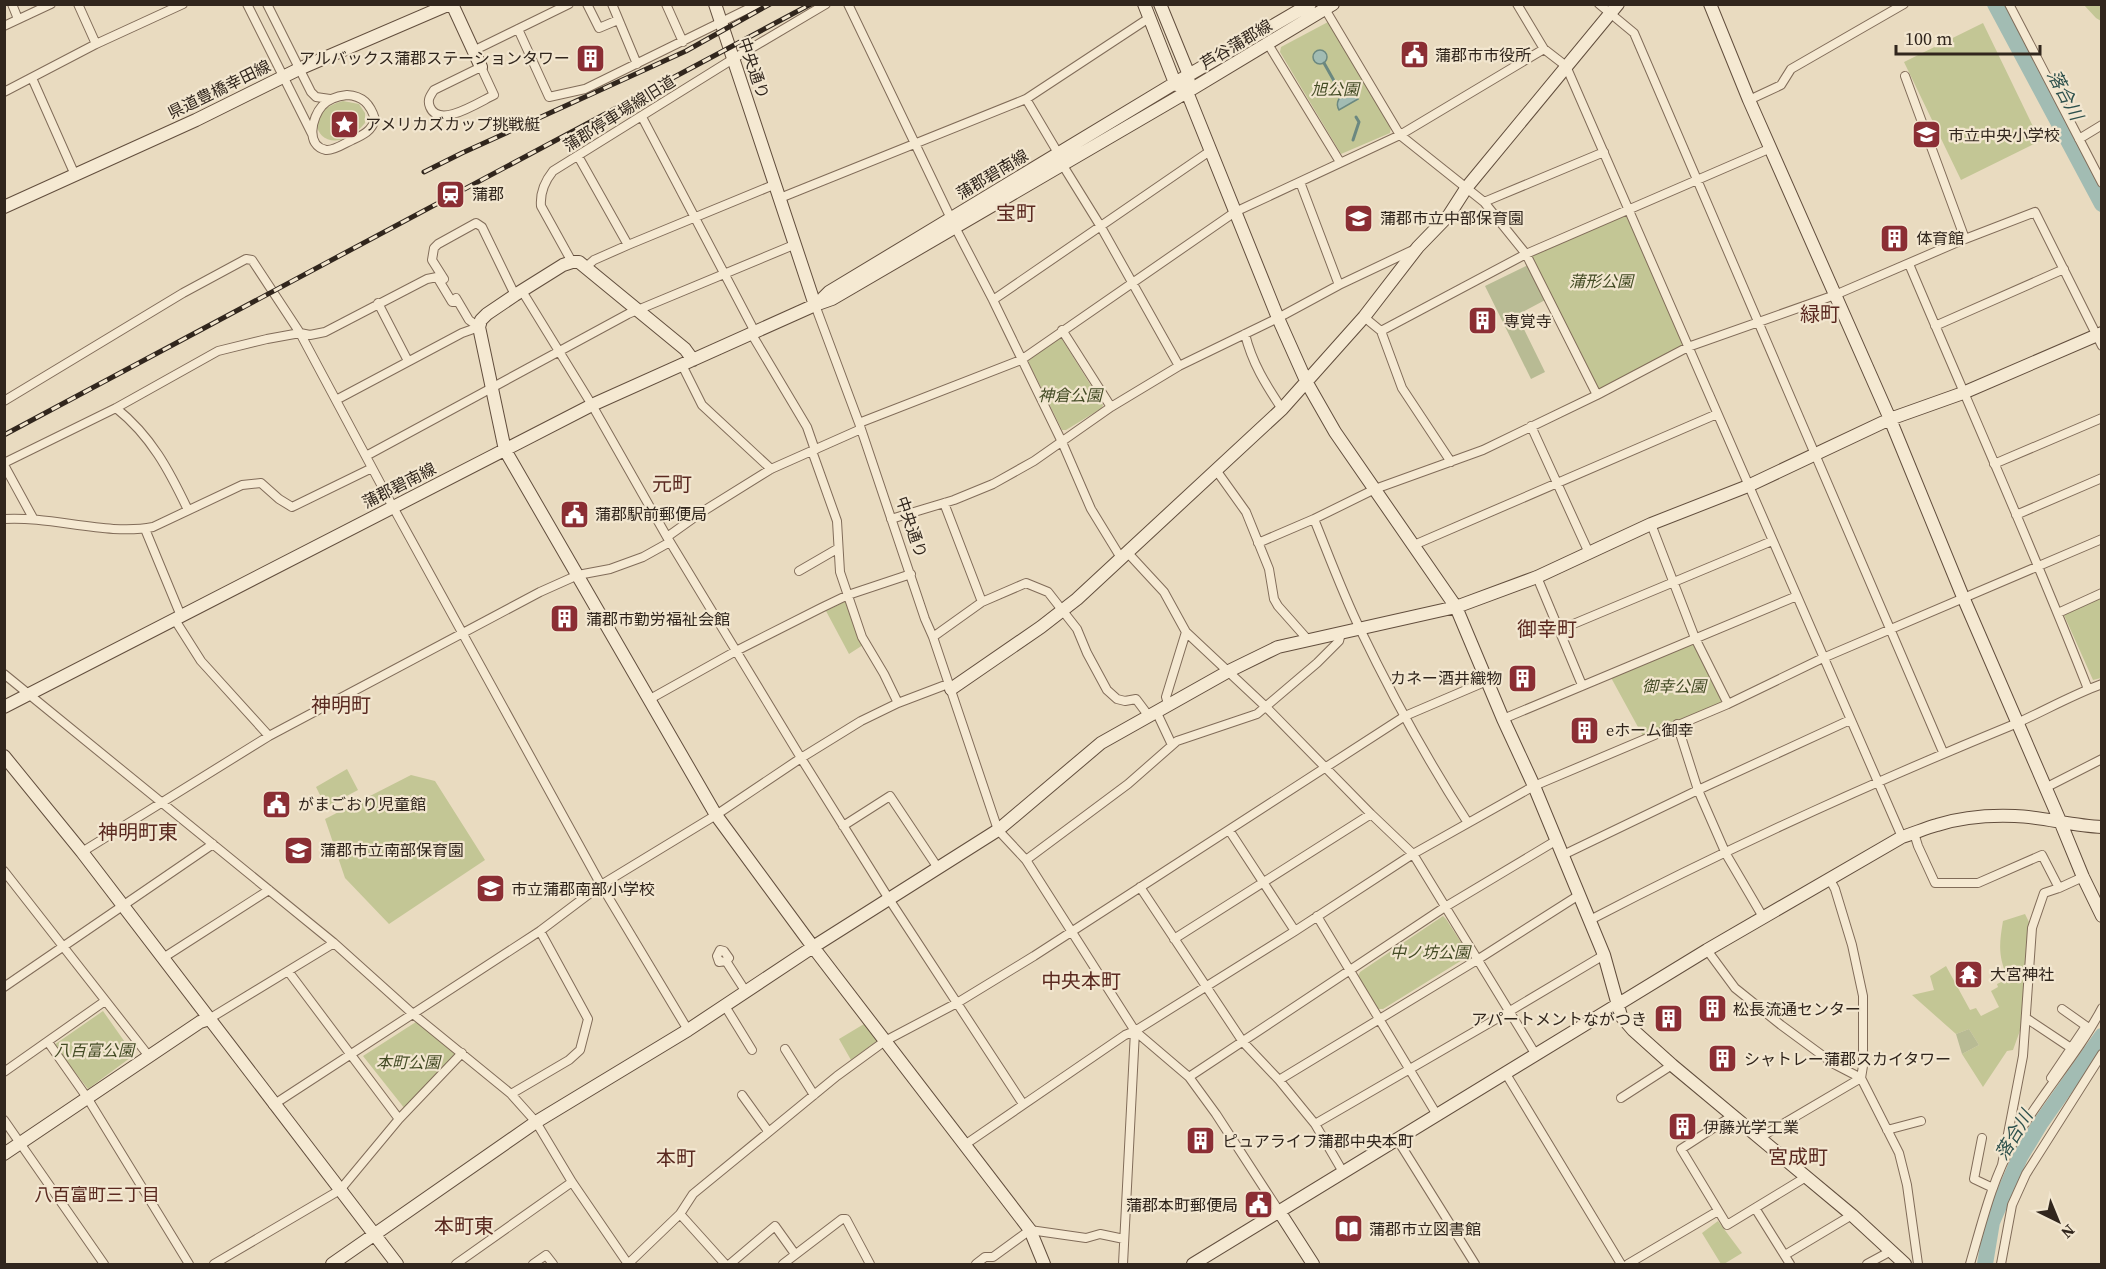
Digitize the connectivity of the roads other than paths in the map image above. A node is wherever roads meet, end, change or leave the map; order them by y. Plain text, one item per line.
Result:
1 (12, 4) edge
2 (51, 4) edge
3 (78, 4) edge
4 (183, 4) edge
5 (247, 4) edge
6 (267, 4) edge
7 (451, 4) edge
8 (569, 4) edge
9 (587, 4) edge
10 (612, 4) edge
11 (666, 4) edge
12 (715, 4) edge
13 (758, 4) edge
14 (826, 4) edge
15 (848, 4) edge
16 (1144, 4) edge
17 (1310, 4) edge
18 (1517, 4) edge
19 (1599, 4) edge
20 (1710, 4) edge
21 (1904, 4) edge
22 (2009, 4) edge
23 (1164, 6) edge
24 (1329, 7) edge
25 (1614, 9) edge
26 (1149, 18) junction
27 (18, 19) junction
28 (618, 20) junction
29 (721, 23) junction
30 (4, 26) edge
31 (518, 29) junction
32 (682, 42) junction
33 (96, 44) junction
34 (1268, 44) junction
35 (1544, 49) junction
36 (473, 51) junction
37 (733, 59) junction
38 (637, 64) junction
39 (1566, 66) junction
40 (481, 67) junction
41 (299, 69) junction
42 (1189, 75) junction
43 (1905, 76) dead end
44 (282, 77) junction
45 (32, 78) junction
46 (1175, 83) junction
47 (4, 92) edge
48 (1187, 92) junction
49 (331, 99) junction
50 (1026, 99) junction
51 (1749, 100) junction
52 (642, 117) junction
53 (2102, 125) edge
54 (312, 135) junction
55 (1400, 135) junction
56 (2079, 139) junction
57 (915, 144) junction
58 (1771, 148) junction
59 (1210, 150) junction
60 (1604, 152) junction
61 (578, 156) junction
62 (1060, 159) junction
63 (1340, 162) junction
64 (75, 175) junction
65 (1696, 179) junction
66 (1300, 182) junction
67 (2102, 183) edge
68 (776, 184) junction
69 (1467, 187) junction
70 (780, 198) junction
71 (1484, 202) junction
72 (4, 207) edge
73 (1629, 209) junction
74 (1236, 212) junction
75 (695, 218) junction
76 (953, 223) junction
77 (1101, 227) junction
78 (1965, 239) junction
79 (796, 244) junction
80 (628, 245) junction
81 (1418, 247) junction
82 (1526, 254) junction
83 (572, 261) junction
84 (1909, 264) junction
85 (586, 267) junction
86 (2064, 269) junction
87 (724, 273) junction
88 (1131, 283) junction
89 (1339, 285) junction
90 (519, 293) junction
91 (1834, 296) junction
92 (993, 300) junction
93 (458, 302) junction
94 (378, 303) junction
95 (815, 305) junction
96 (637, 310) junction
97 (1364, 317) junction
98 (1278, 318) junction
99 (1758, 324) junction
100 (1935, 326) junction
101 (479, 327) junction
102 (1062, 330) junction
103 (1381, 331) junction
104 (300, 333) junction
105 (753, 333) junction
106 (1245, 334) junction
107 (2100, 338) edge
108 (1688, 347) junction
109 (560, 351) junction
110 (1021, 360) junction
111 (408, 361) junction
112 (687, 362) junction
113 (1179, 366) junction
114 (1307, 383) junction
115 (493, 387) junction
116 (1963, 393) junction
117 (1597, 394) junction
118 (336, 400) junction
119 (4, 401) edge
120 (592, 405) junction
121 (116, 408) junction
122 (1111, 408) junction
123 (1282, 409) junction
124 (1718, 414) junction
125 (2102, 418) edge
126 (1890, 419) junction
127 (860, 426) junction
128 (1531, 426) junction
129 (1062, 442) junction
130 (505, 450) junction
131 (814, 450) junction
132 (1815, 455) junction
133 (366, 456) junction
134 (1451, 462) junction
135 (4, 464) edge
136 (1994, 464) junction
137 (372, 468) junction
138 (771, 470) junction
139 (1216, 470) junction
140 (2102, 478) edge
141 (1556, 483) junction
142 (1748, 486) junction
143 (1375, 489) junction
144 (944, 503) junction
145 (393, 507) junction
146 (188, 510) junction
147 (2016, 515) junction
148 (33, 518) junction
149 (4, 519) edge
150 (891, 519) junction
151 (1314, 519) junction
152 (1651, 524) junction
153 (145, 529) junction
154 (2102, 539) edge
155 (668, 540) junction
156 (1772, 541) junction
157 (1258, 543) junction
158 (1414, 545) junction
159 (837, 549) junction
160 (1589, 553) junction
161 (1124, 555) junction
162 (2038, 566) junction
163 (799, 571) dead end
164 (911, 573) junction
165 (578, 575) junction
166 (1537, 577) junction
167 (1673, 583) junction
168 (2102, 593) edge
169 (848, 595) junction
170 (1797, 596) junction
171 (1963, 597) junction
172 (982, 602) junction
173 (1456, 607) junction
174 (1063, 610) junction
175 (2058, 612) junction
176 (178, 618) junction
177 (1890, 628) junction
178 (1360, 629) junction
179 (1559, 630) junction
180 (1186, 632) junction
181 (462, 633) junction
182 (1341, 633) junction
183 (933, 637) junction
184 (1695, 638) junction
185 (1309, 641) junction
186 (736, 651) junction
187 (1823, 658) junction
188 (1229, 671) junction
189 (4, 674) edge
190 (1488, 681) junction
191 (2102, 684) edge
192 (1582, 685) junction
193 (950, 686) junction
194 (2088, 689) junction
195 (30, 694) junction
196 (650, 699) junction
197 (898, 703) junction
198 (1168, 704) junction
199 (1728, 704) junction
200 (1266, 706) junction
201 (4, 708) edge
202 (1152, 713) junction
203 (1405, 716) junction
204 (1503, 719) junction
205 (1850, 720) junction
206 (2017, 723) junction
207 (1677, 724) junction
208 (269, 736) junction
209 (1172, 745) junction
210 (1943, 752) junction
211 (4, 756) edge
212 (801, 758) junction
213 (2102, 759) edge
214 (1326, 768) junction
215 (1877, 782) junction
216 (1534, 786) junction
217 (2045, 788) junction
218 (1698, 790) junction
219 (160, 802) junction
220 (716, 814) junction
221 (1371, 814) junction
222 (2061, 821) junction
223 (1468, 823) junction
224 (843, 826) junction
225 (2102, 827) edge
226 (998, 830) junction
227 (1229, 830) junction
228 (1908, 835) junction
229 (1557, 840) junction
230 (213, 844) junction
231 (82, 852) junction
232 (1413, 854) junction
233 (1726, 854) junction
234 (1563, 855) junction
235 (1026, 860) junction
236 (938, 868) junction
237 (4, 872) edge
238 (1829, 878) junction
239 (2083, 878) junction
240 (1264, 883) junction
241 (601, 885) junction
242 (1140, 887) junction
243 (2059, 888) junction
244 (269, 890) junction
245 (1579, 895) junction
246 (889, 899) junction
247 (123, 907) junction
248 (1445, 907) junction
249 (1317, 916) junction
250 (2102, 916) edge
251 (1763, 917) junction
252 (1590, 920) junction
253 (540, 931) junction
254 (1295, 931) junction
255 (1072, 932) junction
256 (1174, 939) junction
257 (334, 943) junction
258 (64, 946) junction
259 (813, 947) junction
260 (1707, 950) junction
261 (1604, 955) junction
262 (163, 958) junction
263 (1477, 960) junction
264 (726, 961) dead end
265 (288, 971) junction
266 (1349, 971) junction
267 (4, 987) edge
268 (1205, 987) junction
269 (746, 992) junction
270 (105, 1001) junction
271 (957, 1003) junction
272 (1618, 1004) junction
273 (725, 1006) junction
274 (2102, 1008) edge
275 (2062, 1009) dead end
276 (1510, 1011) junction
277 (413, 1014) junction
278 (2026, 1018) junction
279 (209, 1019) junction
280 (1379, 1020) junction
281 (688, 1030) junction
282 (1136, 1031) junction
283 (885, 1041) junction
284 (48, 1042) junction
285 (1243, 1042) junction
286 (2071, 1048) junction
287 (785, 1049) dead end
288 (752, 1050) dead end
289 (462, 1053) junction
290 (2102, 1054) edge
291 (148, 1055) junction
292 (350, 1055) junction
293 (1536, 1055) junction
294 (1672, 1065) junction
295 (2098, 1067) edge
296 (1409, 1068) junction
297 (4, 1072) edge
298 (1506, 1074) junction
299 (1189, 1077) junction
300 (1860, 1078) junction
301 (1279, 1080) junction
302 (512, 1094) junction
303 (742, 1095) dead end
304 (814, 1095) junction
305 (1621, 1098) dead end
306 (88, 1099) junction
307 (1023, 1104) junction
308 (273, 1105) junction
309 (2036, 1108) junction
310 (1437, 1115) junction
311 (1732, 1116) junction
312 (399, 1119) junction
313 (4, 1120) edge
314 (1921, 1121) dead end
315 (536, 1122) junction
316 (1315, 1124) junction
317 (1887, 1130) junction
318 (768, 1131) junction
319 (1759, 1137) junction
320 (1982, 1138) dead end
321 (1397, 1139) junction
322 (21, 1142) junction
323 (966, 1144) junction
324 (4, 1154) edge
325 (2002, 1165) junction
326 (1343, 1172) junction
327 (1806, 1177) junction
328 (572, 1182) junction
329 (1993, 1188) junction
330 (340, 1190) junction
331 (1755, 1208) junction
332 (1279, 1211) junction
333 (1718, 1211) junction
334 (680, 1214) junction
335 (1852, 1215) junction
336 (1030, 1230) junction
337 (375, 1235) junction
338 (1124, 1239) junction
339 (1891, 1251) junction
340 (795, 1254) junction
341 (1785, 1255) junction
342 (104, 1264) edge
343 (189, 1264) edge
344 (214, 1264) edge
345 (332, 1264) edge
346 (397, 1264) edge
347 (456, 1264) edge
348 (533, 1264) edge
349 (553, 1264) edge
350 (628, 1264) edge
351 (725, 1264) edge
352 (730, 1264) edge
353 (783, 1264) edge
354 (870, 1264) edge
355 (976, 1264) edge
356 (1044, 1264) edge
357 (1123, 1264) edge
358 (1193, 1264) edge
359 (1313, 1264) edge
360 (1475, 1264) edge
361 (1621, 1264) edge
362 (1628, 1264) edge
363 (1790, 1264) edge
364 (1867, 1264) edge
365 (1905, 1264) edge
366 (1918, 1264) edge
367 (1970, 1264) edge
368 (2001, 1264) edge

1 - 27 street
2 - 27 street
3 - 33 street
4 - 33 street
5 - 44 street
6 - 41 street
7 - 36 street
7 - 41 street, 県道豊橋幸田線
8 - 31 street
9 - 28 street
10 - 28 street
11 - 32 street
12 - 29 street, 中央通り
13 - 29 street
14 - 37 street, 蒲郡停車場線旧道
15 - 57 street
16 - 26 street
17 - 42 street, 芦谷蒲郡線
18 - 35 street
19 - 25 street
20 - 51 street
21 - 51 street
22 - 56 street
23 - 42 street, 芦谷蒲郡線
24 - 34 street, 芦谷蒲郡線
24 - 55 street
25 - 39 street
25 - 65 street
26 - 46 street
26 - 50 street
27 - 30 street
28 - 38 street
29 - 32 street
29 - 37 street, 中央通り
31 - 36 street
31 - 38 street
32 - 38 street
33 - 45 street
34 - 48 street, 芦谷蒲郡線
34 - 63 street
35 - 39 street
35 - 55 street
36 - 40 street
37 - 52 street, 蒲郡停車場線旧道
37 - 68 street, 中央通り
39 - 60 street
39 - 69 street
40 - 40 street
41 - 44 street, 県道豊橋幸田線
41 - 49 street
42 - 46 street, 蒲郡碧南線
42 - 48 street, 芦谷蒲郡線
43 - 78 street
44 - 54 street
44 - 64 street, 県道豊橋幸田線
45 - 47 street
45 - 64 street
46 - 48 street
46 - 62 street, 蒲郡碧南線
48 - 59 street
48 - 62 street, 蒲郡碧南線
49 - 54 street
49 - 54 street
50 - 57 street
50 - 62 street
51 - 58 street
52 - 61 street, 蒲郡停車場線旧道
52 - 75 street
53 - 56 street
55 - 63 street
55 - 69 street
56 - 67 street
57 - 70 street
57 - 76 street
58 - 65 street
58 - 91 street
59 - 74 street
59 - 77 street
60 - 71 street
60 - 73 street
61 - 80 street
61 - 83 street, 蒲郡停車場線旧道
62 - 76 street, 蒲郡碧南線
62 - 77 street
63 - 66 street
64 - 72 street, 県道豊橋幸田線
65 - 73 street
65 - 99 street
66 - 74 street
66 - 89 street
68 - 70 street, 中央通り
68 - 75 street
69 - 71 street
69 - 81 street
70 - 79 street, 中央通り
71 - 82 street
73 - 82 street
73 - 108 street
74 - 88 street
74 - 98 street
75 - 80 street
75 - 87 street
76 - 92 street
76 - 95 street, 蒲郡碧南線
77 - 88 street
77 - 92 street
78 - 84 street
78 - 86 street
79 - 87 street
79 - 95 street, 中央通り
80 - 85 street
81 - 89 street
81 - 97 street
82 - 103 street
82 - 117 street
83 - 85 street
83 - 90 street
84 - 91 street
84 - 100 street
85 - 96 street
86 - 100 street
86 - 107 street
87 - 96 street
87 - 105 street
88 - 102 street
88 - 113 street
89 - 98 street
90 - 93 street
90 - 101 street
90 - 109 street
91 - 99 street
91 - 126 street
92 - 110 street
93 - 94 street
93 - 101 street
94 - 104 street
94 - 111 street
95 - 105 street, 蒲郡碧南線
95 - 127 street, 中央通り
96 - 109 street
96 - 112 street
97 - 103 street
97 - 114 street
98 - 106 street
98 - 114 street
99 - 108 street
99 - 132 street
100 - 116 street
101 - 111 street
101 - 115 street
102 - 110 street
102 - 122 street
103 - 134 street
104 - 118 street
104 - 119 street
104 - 121 street
105 - 112 street, 蒲郡碧南線
105 - 131 street
106 - 113 street
106 - 123 street
107 - 116 street
108 - 117 street
108 - 124 street
109 - 115 street
109 - 120 street
110 - 127 street
110 - 129 street
111 - 118 street
112 - 120 street, 蒲郡碧南線
112 - 138 street
113 - 122 street
114 - 123 street
114 - 143 street
115 - 130 street
115 - 133 street
116 - 126 street
116 - 136 street
117 - 128 street
118 - 133 street
120 - 130 street, 蒲郡碧南線
120 - 155 street
121 - 135 street
121 - 146 street
122 - 129 street
123 - 139 street
124 - 141 street
124 - 142 street
125 - 136 street
126 - 132 street
126 - 171 street
127 - 131 street
127 - 150 street, 中央通り
128 - 134 street
128 - 141 street
129 - 144 street
129 - 161 street
130 - 145 street, 蒲郡碧南線
130 - 165 street
131 - 138 street
131 - 159 street
132 - 142 street
132 - 177 street
133 - 137 street
134 - 143 street
135 - 148 street
136 - 147 street
137 - 145 street
137 - 146 street
138 - 155 street
139 - 157 street
139 - 161 street
140 - 147 street
141 - 158 street
141 - 160 street
142 - 152 street
142 - 156 street
143 - 151 street
143 - 158 street
144 - 150 street
144 - 172 street
145 - 176 street, 蒲郡碧南線
145 - 181 street
146 - 153 street
147 - 162 street
148 - 149 street
148 - 153 street
150 - 164 street, 中央通り
151 - 157 street
151 - 178 street
152 - 160 street
152 - 167 street
153 - 176 street
154 - 162 street
155 - 165 street
155 - 186 street
156 - 167 street
156 - 170 street
157 - 185 street
158 - 173 street
159 - 163 street
159 - 169 street
160 - 166 street
161 - 174 street
161 - 180 street
162 - 171 street
162 - 175 street
164 - 169 street
164 - 183 street, 中央通り
165 - 181 street
165 - 196 street
166 - 173 street
166 - 179 street
167 - 179 street
167 - 184 street
168 - 175 street
169 - 186 street
169 - 197 street
170 - 184 street
170 - 187 street
171 - 177 street
171 - 206 street
172 - 174 street
172 - 183 street
173 - 178 street
173 - 190 street
174 - 193 street
174 - 202 street
175 - 194 street
176 - 195 street, 蒲郡碧南線
176 - 208 street
177 - 187 street
177 - 210 street
178 - 182 street
178 - 203 street
179 - 192 street
180 - 188 street
180 - 198 street
181 - 208 street
181 - 241 street
182 - 185 street
182 - 200 street
183 - 193 street, 中央通り
184 - 192 street
184 - 199 street
185 - 188 street
186 - 196 street
186 - 212 street
187 - 199 street
187 - 205 street
188 - 198 street
188 - 200 street
189 - 195 street
190 - 203 street
190 - 204 street
191 - 194 street
192 - 204 street
193 - 197 street
193 - 226 street, 中央通り
194 - 206 street
195 - 201 street, 蒲郡碧南線
195 - 219 street
196 - 220 street
197 - 212 street
198 - 202 street
199 - 207 street
200 - 209 street
200 - 214 street
202 - 209 street
202 - 226 street
203 - 214 street
203 - 223 street
204 - 216 street
205 - 215 street
205 - 218 street
206 - 210 street
206 - 217 street
207 - 216 street
207 - 218 street
208 - 219 street
209 - 235 street
210 - 215 street
211 - 231 street
212 - 220 street
212 - 224 street
213 - 217 street
214 - 221 street
214 - 227 street
215 - 228 street
215 - 233 street
216 - 223 street
216 - 229 street
217 - 222 street
218 - 233 street
218 - 234 street
219 - 230 street
219 - 231 street
220 - 241 street
220 - 259 street
221 - 232 street
221 - 240 street
222 - 225 street
222 - 228 street
222 - 239 street
223 - 232 street
224 - 236 street
224 - 246 street
226 - 235 street, 中央通り
226 - 236 street
227 - 240 street
227 - 242 street
228 - 238 street
228 - 243 street
229 - 234 street
229 - 248 street
230 - 244 street
230 - 247 street
231 - 247 street
232 - 248 street
232 - 249 street
233 - 251 street
233 - 252 street
234 - 245 street
235 - 255 street, 中央通り
236 - 246 street
237 - 258 street
238 - 251 street
238 - 300 street
239 - 243 street
239 - 250 street
240 - 254 street
240 - 256 street
241 - 253 street
241 - 281 street
242 - 255 street
242 - 256 street
243 - 278 street
244 - 257 street
244 - 262 street
245 - 252 street
245 - 263 street
246 - 259 street
246 - 271 street
247 - 258 street
247 - 262 street
248 - 263 street
248 - 266 street
249 - 254 street
249 - 266 street
251 - 260 street
252 - 261 street
253 - 277 street
253 - 302 street
254 - 268 street
255 - 271 street
255 - 282 street, 中央通り
256 - 268 street
257 - 265 street
257 - 277 street
258 - 267 street
258 - 270 street
259 - 269 street
259 - 283 street
260 - 272 street
260 - 300 street
261 - 272 street
261 - 276 street
262 - 279 street
263 - 276 street
263 - 280 street
264 - 269 street
265 - 279 street
265 - 292 street
266 - 280 street
266 - 285 street
268 - 282 street
268 - 285 street
269 - 273 street
270 - 284 street
270 - 291 street
271 - 283 street
271 - 307 street
272 - 293 street
272 - 294 street
273 - 281 street
273 - 288 street
274 - 309 street
275 - 286 street
276 - 293 street
276 - 296 street
277 - 289 street
277 - 292 street
278 - 286 street
278 - 325 street
279 - 291 street
279 - 308 street
280 - 296 street
280 - 301 street
281 - 315 street
282 - 299 street, 中央通り
282 - 307 street
282 - 338 street
283 - 304 street
283 - 323 street
284 - 297 street
284 - 306 street
285 - 299 street
285 - 301 street
286 - 309 street
287 - 304 street
289 - 302 street
289 - 312 street
290 - 295 street
291 - 306 street
292 - 308 street
292 - 312 street
293 - 298 street
294 - 305 street
294 - 311 street
295 - 368 street
296 - 310 street
296 - 316 street
298 - 310 street
298 - 361 street
299 - 332 street, 中央通り
300 - 317 street
300 - 319 street
301 - 316 street
302 - 315 street
303 - 318 street
304 - 318 street
306 - 322 street
306 - 343 street
307 - 323 street
308 - 330 street
309 - 325 street
310 - 321 street
311 - 319 street
311 - 333 street
312 - 330 street
313 - 322 street
314 - 317 street
315 - 328 street
315 - 337 street
316 - 326 street
317 - 366 street
318 - 334 street
319 - 327 street
320 - 329 street
321 - 326 street
321 - 360 street
322 - 324 street
322 - 342 street
323 - 336 street
325 - 329 street
326 - 332 street
327 - 331 street
327 - 335 street
328 - 347 street
328 - 350 street
329 - 367 street
330 - 337 street
330 - 344 street
331 - 333 street
331 - 341 street
332 - 358 street
332 - 359 street
333 - 362 street
334 - 350 street
334 - 351 street
335 - 339 street
335 - 341 street
336 - 338 street
336 - 355 street
336 - 356 street
337 - 345 street
337 - 346 street
338 - 357 street
339 - 364 street
339 - 365 street
340 - 352 street
340 - 353 street
340 - 354 street
341 - 363 street
348 - 349 street

